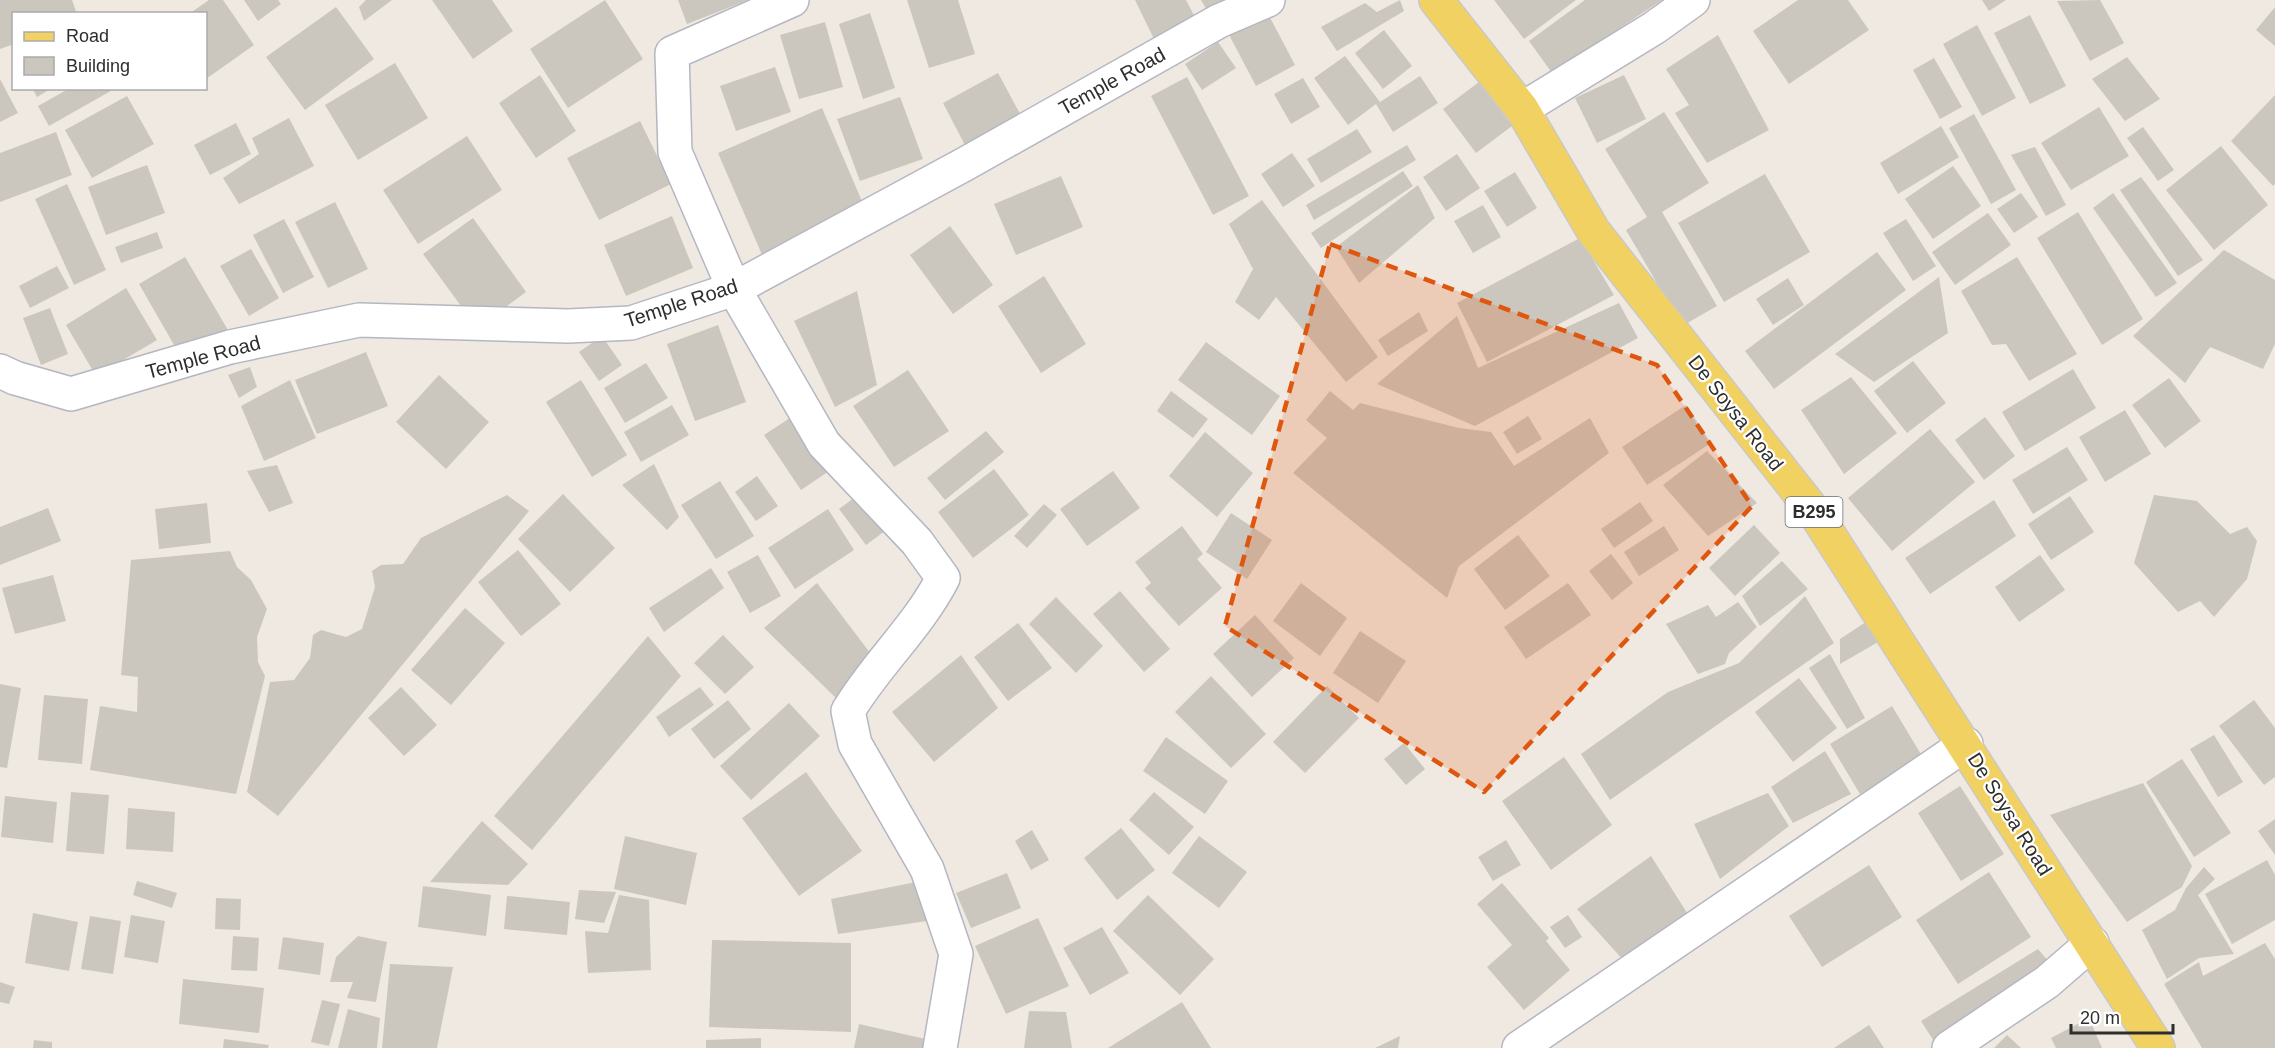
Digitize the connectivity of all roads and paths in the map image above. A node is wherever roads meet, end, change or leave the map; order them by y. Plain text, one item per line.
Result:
1 (792, 0) edge
2 (1268, 0) edge
3 (1436, 0) edge
4 (1693, 0) edge
5 (1522, 109) junction
6 (734, 289) junction
7 (0, 371) edge
8 (1966, 744) junction
9 (2092, 944) junction
10 (940, 1048) edge
11 (1519, 1048) edge
12 (1949, 1048) edge
13 (2158, 1048) edge

1 - 6 street
2 - 6 street, Temple Road
3 - 5 main road, De Soysa Road / B295
4 - 5 street
5 - 8 main road, De Soysa Road / B295
6 - 7 street, Temple Road
6 - 10 street
8 - 9 main road, De Soysa Road / B295
8 - 11 street
9 - 12 street
9 - 13 main road, De Soysa Road / B295

